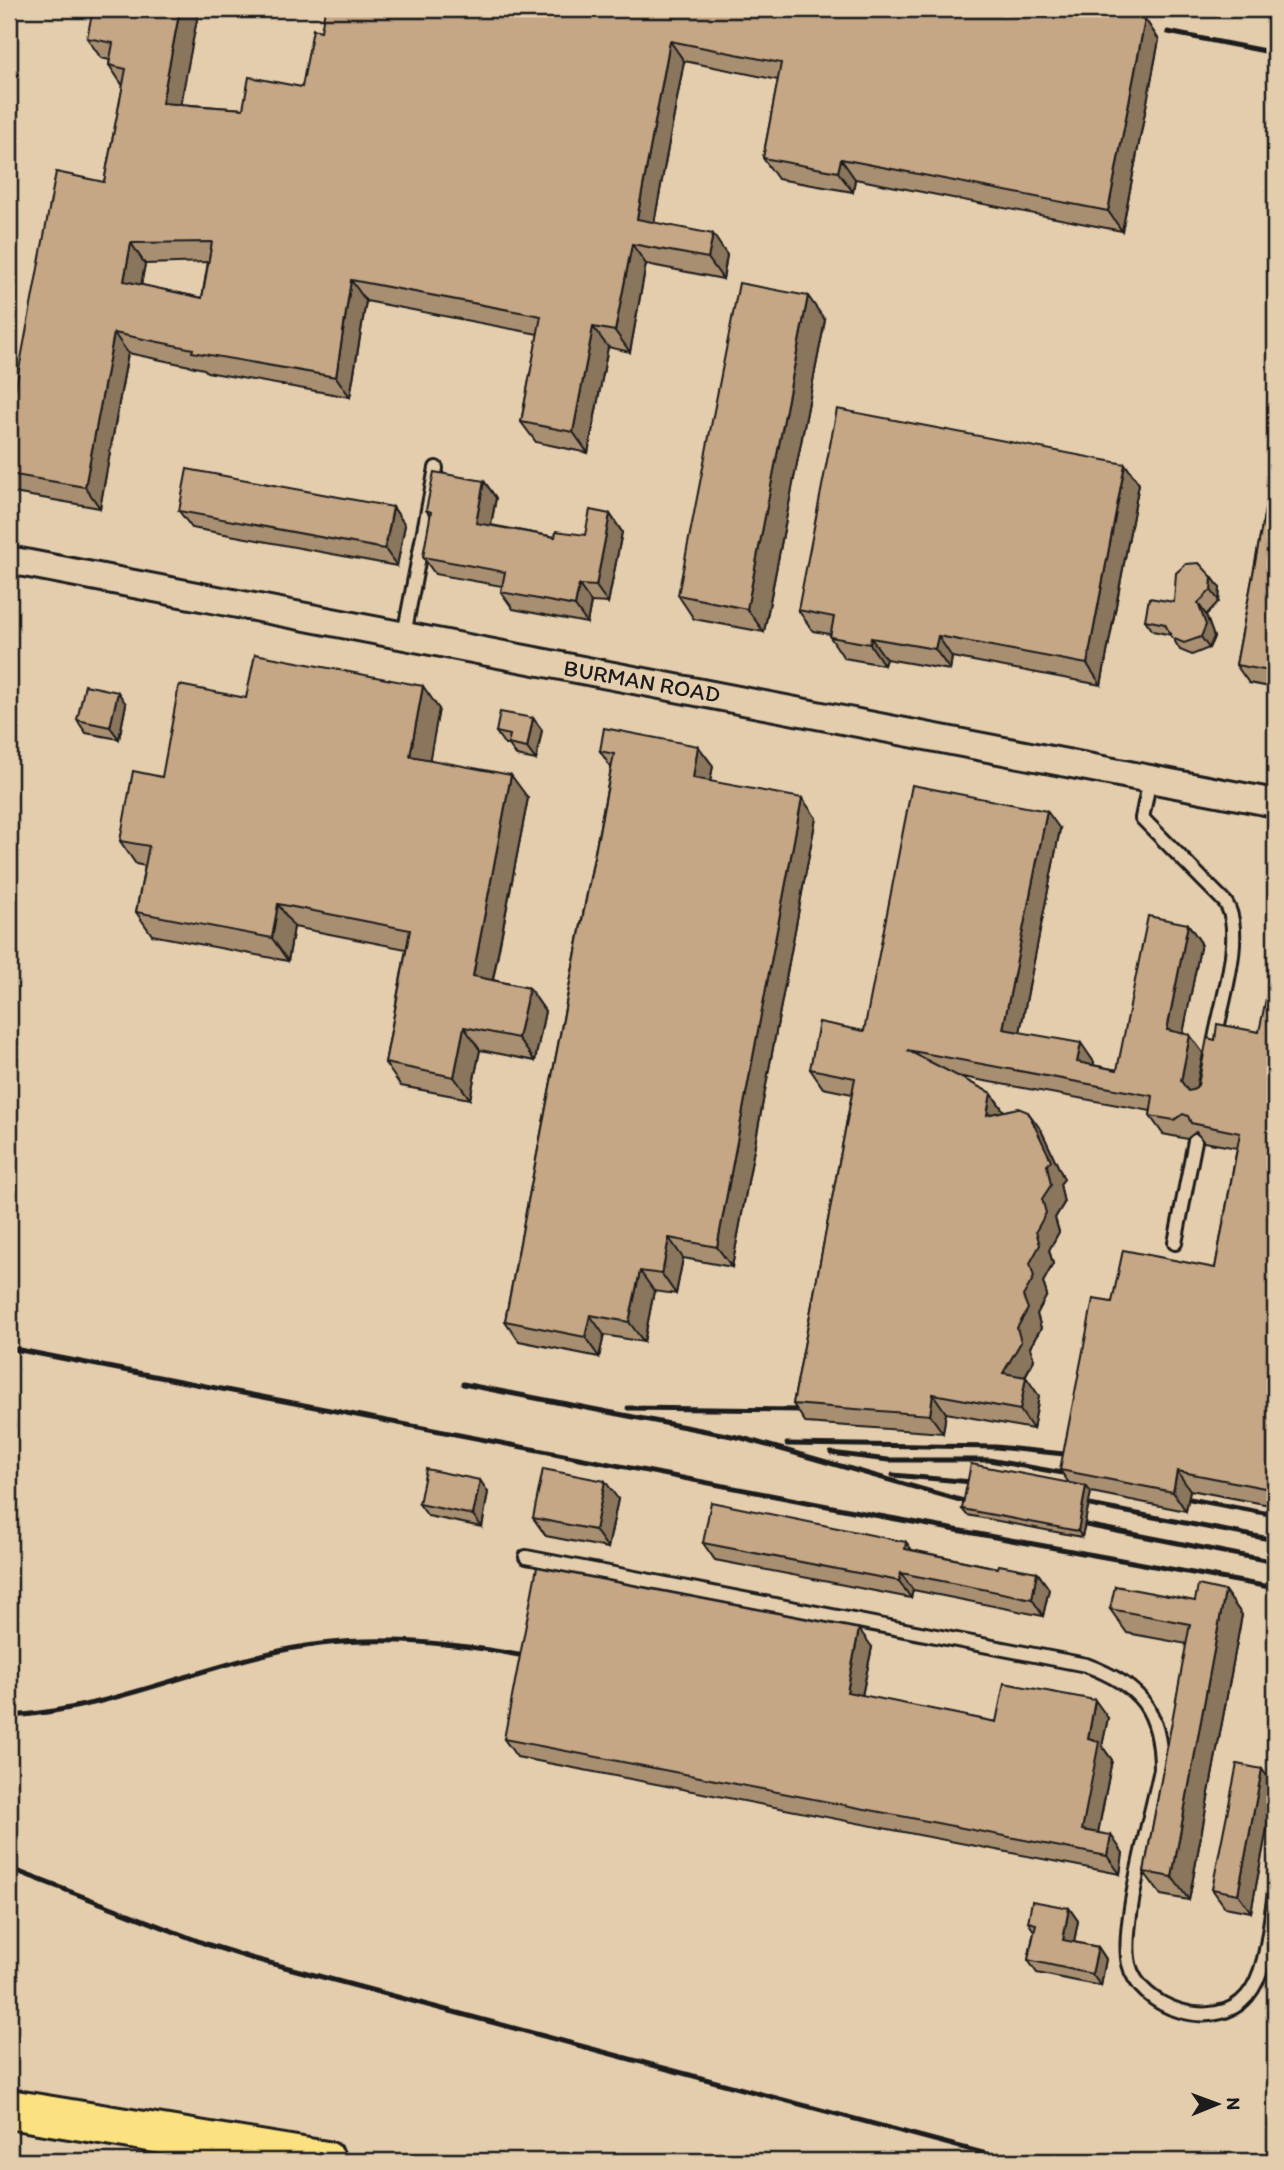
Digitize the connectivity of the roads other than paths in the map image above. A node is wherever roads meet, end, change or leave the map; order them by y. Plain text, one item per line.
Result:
1 (436, 468) dead end
2 (9, 560) edge
3 (404, 635) junction
4 (1150, 779) junction
5 (1275, 803) edge
6 (1213, 1047) edge
7 (1195, 1141) edge
8 (1175, 1243) dead end
9 (526, 1557) dead end
10 (1275, 1894) edge
11 (9, 2109) edge
12 (326, 2161) edge

1 - 3 lane
2 - 3 street, BURMAN ROAD
3 - 4 street, BURMAN ROAD
4 - 5 street, BURMAN ROAD
4 - 6 lane
7 - 8 lane
9 - 10 lane
11 - 12 highway

